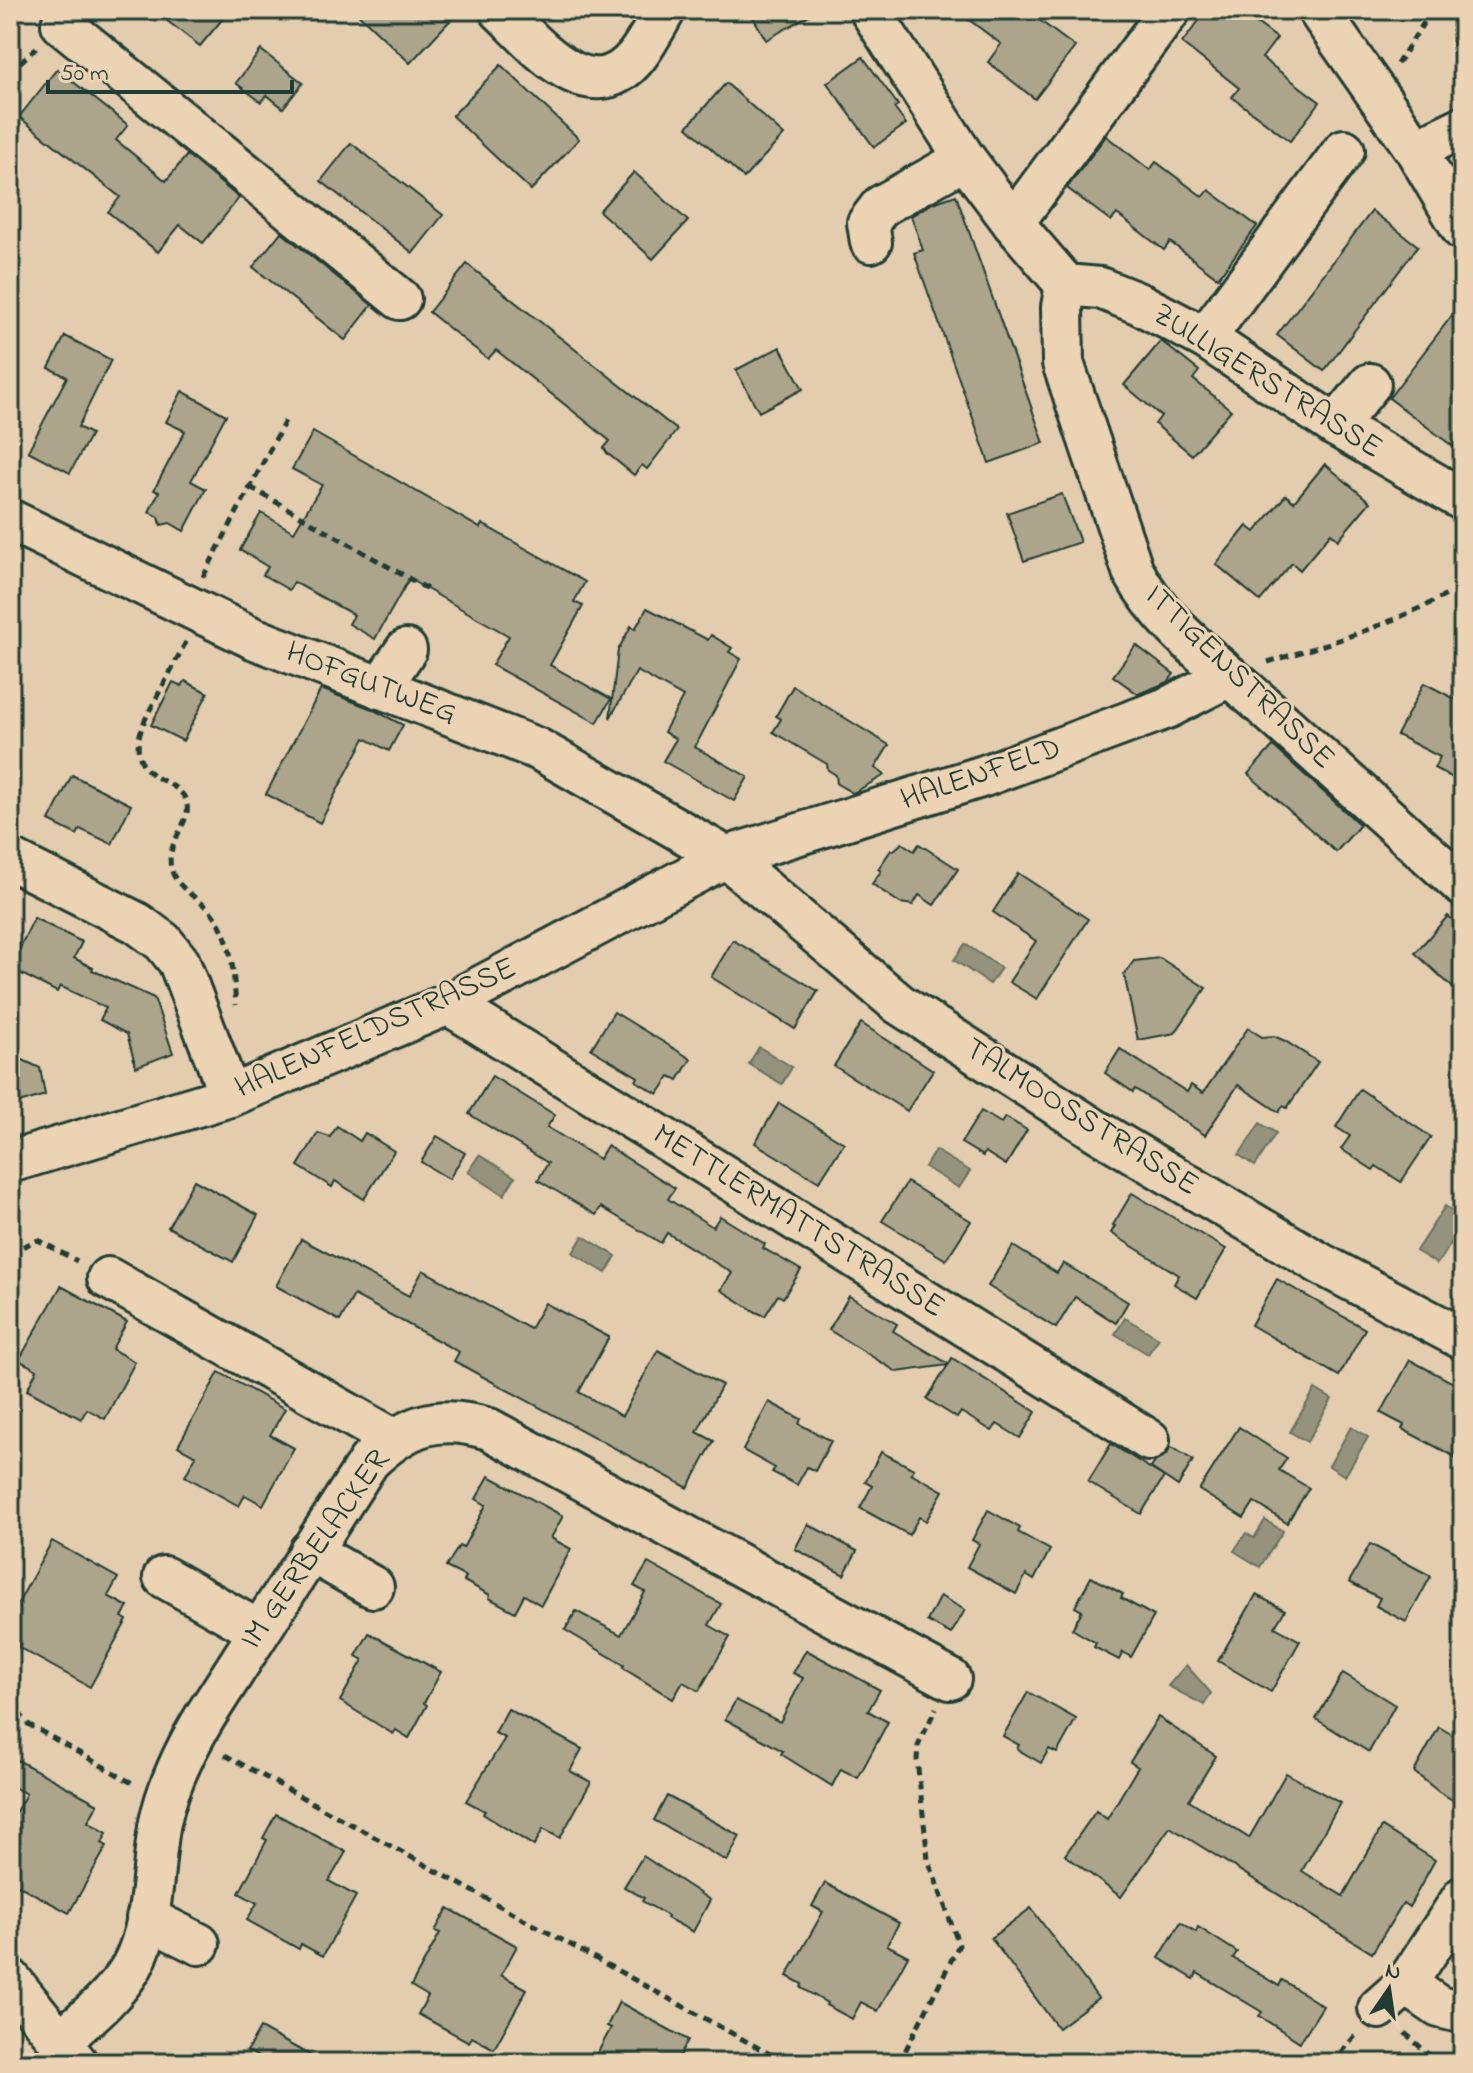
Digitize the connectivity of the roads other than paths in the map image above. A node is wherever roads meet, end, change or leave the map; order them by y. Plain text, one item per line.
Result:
1 (70, 10) edge
2 (500, 10) edge
3 (665, 10) edge
4 (870, 10) edge
5 (1170, 10) edge
6 (1318, 10) edge
7 (1463, 127) edge
8 (1344, 150) dead end
9 (1416, 150) junction
10 (965, 159) junction
11 (1013, 223) junction
12 (1463, 230) edge
13 (871, 242) dead end
14 (1066, 285) junction
15 (400, 299) dead end
16 (1205, 338) junction
17 (1370, 384) dead end
18 (1336, 426) junction
19 (1463, 500) edge
20 (10, 520) edge
21 (406, 650) dead end
22 (1229, 676) junction
23 (380, 688) junction
24 (726, 857) junction
25 (10, 859) edge
26 (1463, 886) edge
27 (448, 1004) junction
28 (230, 1096) junction
29 (10, 1162) edge
30 (108, 1278) road end
31 (1463, 1339) edge
32 (393, 1439) junction
33 (1149, 1440) dead end
34 (310, 1551) junction
35 (164, 1577) dead end
36 (373, 1587) dead end
37 (259, 1631) junction
38 (950, 1679) road end
39 (1463, 1897) edge
40 (147, 1918) junction
41 (199, 1944) dead end
42 (10, 1979) edge
43 (1451, 2013) dead end
44 (69, 2052) edge

1 - 15 street
2 - 3 street
4 - 10 street
5 - 11 street
6 - 9 street
7 - 9 street
8 - 16 street
9 - 12 street
10 - 11 street
10 - 13 street
11 - 14 street
14 - 16 street, ZULLIGERSTRASSE
14 - 22 street, ITTIGENSTRASSE
16 - 18 street, ZULLIGERSTRASSE
17 - 18 street
18 - 19 street, ZULLIGERSTRASSE
20 - 23 street, HOFGUTWEG
21 - 23 street
22 - 24 street, HALENFELD
22 - 26 street, ITTIGENSTRASSE
23 - 24 street, HOFGUTWEG
24 - 27 street, HALENFELDSTRASSE
24 - 31 street, TALMOOSSTRASSE
25 - 28 street
27 - 28 street, HALENFELDSTRASSE
27 - 33 street, METTLERMATTSTRASSE
28 - 29 street, HALENFELDSTRASSE
30 - 32 street
32 - 34 street, IM GERBELACKER
32 - 38 street, IM GERBELACKER
34 - 36 street
34 - 37 street, IM GERBELACKER
35 - 37 street
37 - 40 street, IM GERBELACKER
39 - 43 street
40 - 41 street
40 - 44 street, IM GERBELACKER
42 - 44 street

